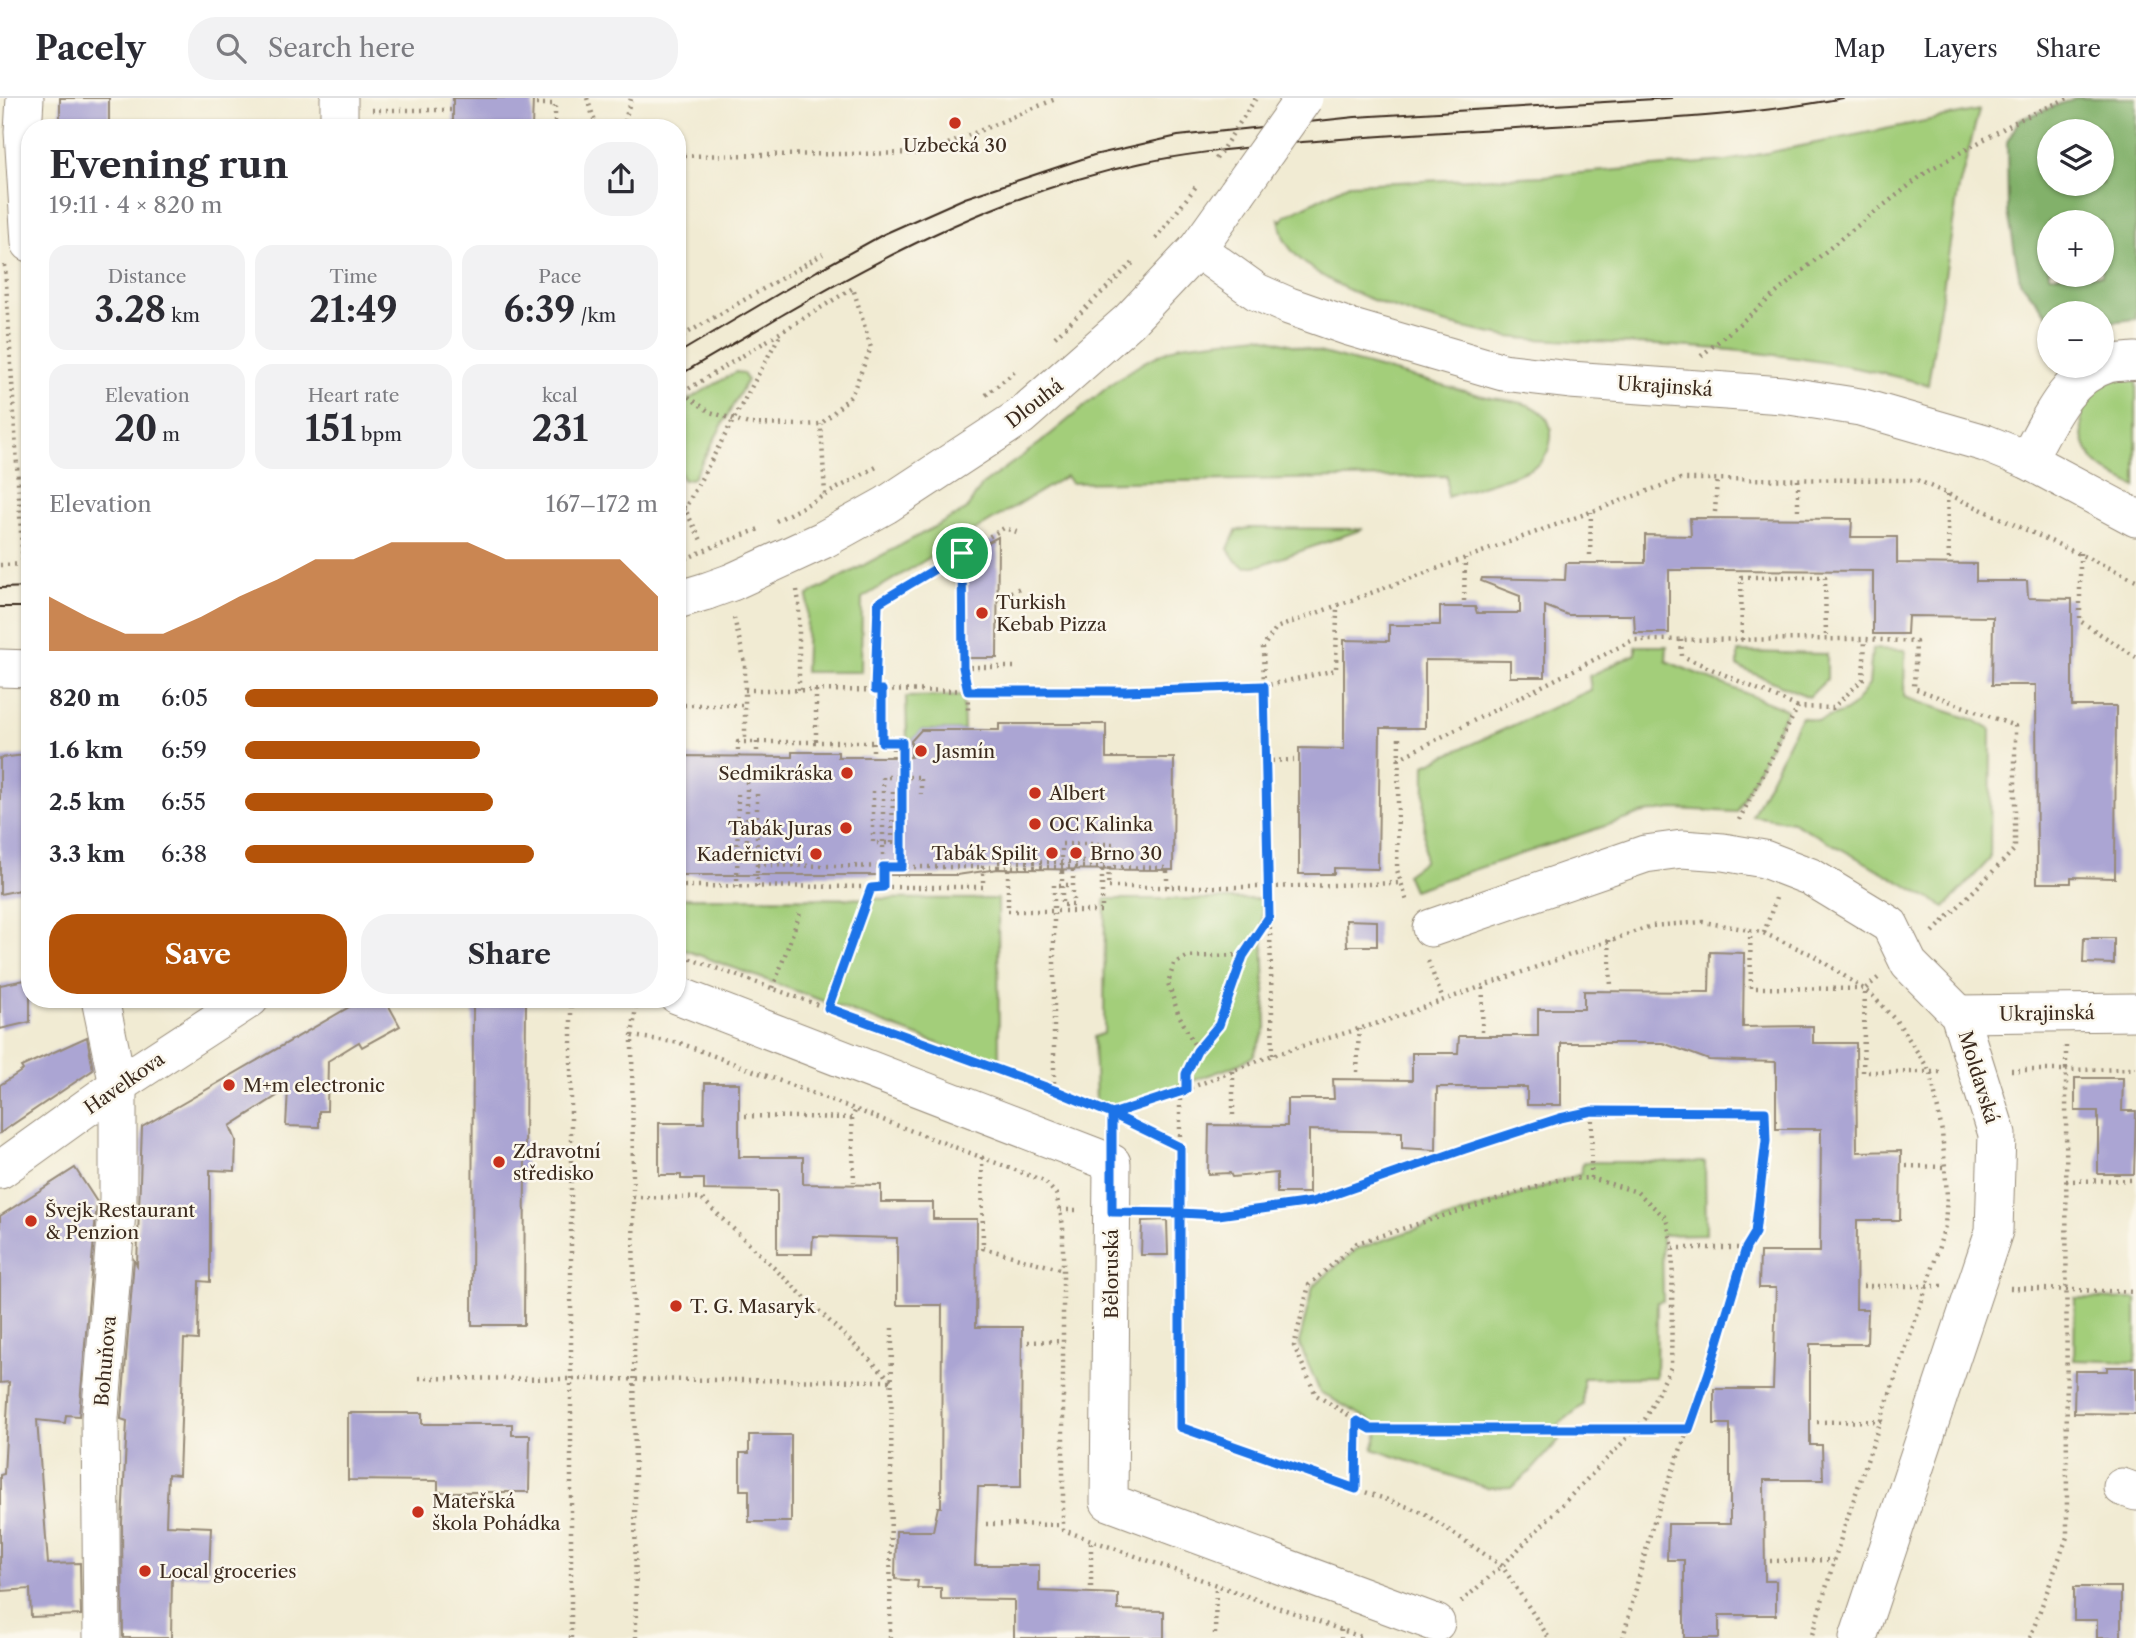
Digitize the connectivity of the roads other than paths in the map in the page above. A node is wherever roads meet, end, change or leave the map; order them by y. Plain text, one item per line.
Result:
1 (25, 98) edge
2 (1304, 98) edge
3 (355, 104) edge
4 (24, 119) edge
5 (345, 119) edge
6 (21, 171) edge
7 (17, 248) edge
8 (1197, 249) junction
9 (2136, 361) edge
10 (2027, 460) junction
11 (2136, 518) edge
12 (705, 591) edge
13 (0, 668) edge
14 (21, 682) edge
15 (1422, 930) road end
16 (686, 998) edge
17 (102, 1008) edge
18 (236, 1008) edge
19 (2136, 1012) edge
20 (1959, 1014) junction
21 (118, 1085) junction
22 (0, 1170) edge
23 (1436, 1623) road end
24 (102, 1638) edge
25 (1858, 1638) edge

1 - 4 street
2 - 8 street, Dlouhá, bridge
3 - 5 street
6 - 7 street
8 - 10 street, Ukrajinská
8 - 12 street, Dlouhá
9 - 10 street
10 - 11 street, Ukrajinská
13 - 14 street
15 - 20 street, Moldavská
16 - 23 street, Běloruská
17 - 21 street, Bohuňova
18 - 21 street, Havelkova
19 - 20 street, Ukrajinská
20 - 25 street, Moldavská
21 - 22 street, Havelkova
21 - 24 street, Bohuňova

